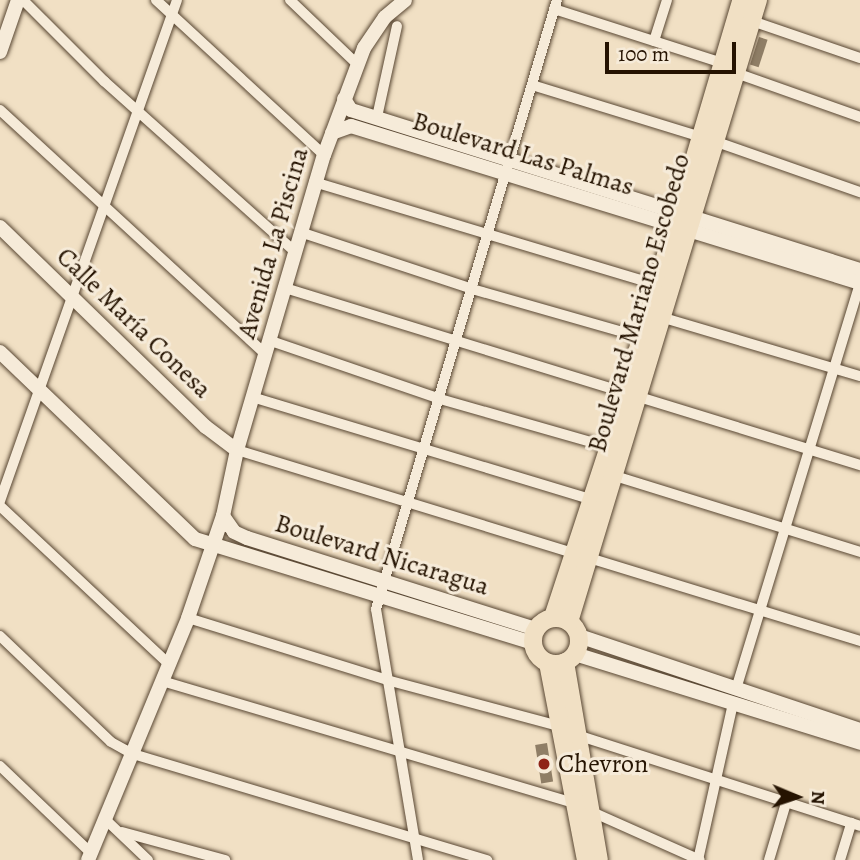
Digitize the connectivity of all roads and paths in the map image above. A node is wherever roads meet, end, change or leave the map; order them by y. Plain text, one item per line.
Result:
1 (21, 0) edge
2 (156, 0) edge
3 (177, 0) edge
4 (290, 0) edge
5 (405, 0) edge
6 (667, 0) edge
7 (741, 0) edge
8 (758, 0) edge
9 (555, 4) edge
10 (172, 16) junction
11 (752, 21) junction
12 (397, 26) dead end
13 (654, 41) junction
14 (0, 52) edge
15 (860, 58) edge
16 (357, 64) junction
17 (729, 68) junction
18 (533, 85) junction
19 (348, 104) junction
20 (0, 110) edge
21 (138, 112) junction
22 (377, 117) junction
23 (860, 117) edge
24 (346, 126) junction
25 (332, 133) junction
26 (707, 139) junction
27 (324, 155) junction
28 (510, 159) junction
29 (506, 174) junction
30 (314, 183) junction
31 (860, 192) edge
32 (105, 207) junction
33 (682, 222) junction
34 (0, 227) edge
35 (300, 232) junction
36 (488, 236) junction
37 (295, 252) junction
38 (860, 270) edge
39 (860, 283) edge
40 (655, 284) junction
41 (285, 288) junction
42 (472, 289) junction
43 (69, 295) junction
44 (664, 318) junction
45 (640, 337) junction
46 (457, 342) junction
47 (268, 348) junction
48 (0, 352) edge
49 (834, 369) junction
50 (860, 376) edge
51 (36, 391) junction
52 (632, 396) junction
53 (252, 397) junction
54 (440, 399) junction
55 (609, 447) junction
56 (423, 449) junction
57 (237, 450) junction
58 (810, 450) junction
59 (860, 465) edge
60 (615, 476) junction
61 (3, 482) edge
62 (593, 500) junction
63 (0, 501) edge
64 (408, 503) junction
65 (0, 506) edge
66 (223, 516) junction
67 (785, 530) junction
68 (216, 545) junction
69 (860, 552) edge
70 (582, 557) junction
71 (381, 588) junction
72 (760, 612) junction
73 (188, 618) junction
74 (567, 625) junction
75 (0, 636) edge
76 (534, 636) junction
77 (860, 641) edge
78 (563, 660) junction
79 (169, 664) junction
80 (387, 680) junction
81 (162, 681) junction
82 (735, 697) junction
83 (860, 730) edge
84 (570, 731) junction
85 (860, 743) edge
86 (133, 754) junction
87 (400, 754) junction
88 (0, 766) edge
89 (716, 779) junction
90 (786, 803) junction
91 (583, 807) junction
92 (106, 820) junction
93 (855, 825) edge
94 (122, 832) junction
95 (414, 837) junction
96 (90, 857) edge
97 (148, 860) edge
98 (225, 860) edge
99 (418, 860) edge
100 (487, 860) edge
101 (586, 860) edge
102 (599, 860) edge
103 (699, 860) edge
104 (769, 860) edge
105 (840, 860) edge

1 - 14 street
1 - 21 street
2 - 10 street
3 - 10 street
4 - 16 street
5 - 16 street, Avenida La Piscina
6 - 13 street
7 - 17 main road, Boulevard Mariano Escobedo
8 - 11 main road, Boulevard Mariano Escobedo
9 - 13 street
9 - 18 street
10 - 21 street
10 - 27 street
11 - 15 street
11 - 17 main road, Boulevard Mariano Escobedo
12 - 22 street
13 - 17 street
16 - 19 street, Avenida La Piscina
17 - 23 street
17 - 26 main road, Boulevard Mariano Escobedo
18 - 26 street
18 - 28 street
19 - 22 street, Boulevard Las Palmas
19 - 24 street
19 - 25 street, Avenida La Piscina
20 - 32 street
21 - 32 street
21 - 37 street
22 - 28 street, Boulevard Las Palmas
24 - 25 street
24 - 29 street, Boulevard Las Palmas
25 - 27 street, Avenida La Piscina
26 - 31 street
26 - 33 main road, Boulevard Mariano Escobedo
27 - 30 street, Avenida La Piscina
28 - 29 street
28 - 33 street, Boulevard Las Palmas
29 - 33 street, Boulevard Las Palmas
29 - 36 street
30 - 35 street, Avenida La Piscina
30 - 36 street
32 - 43 street
32 - 47 street
33 - 38 street, Boulevard Las Palmas
33 - 39 street, Boulevard Las Palmas
33 - 40 main road, Boulevard Mariano Escobedo
33 - 44 main road, Boulevard Mariano Escobedo
34 - 43 street, Calle María Conesa
35 - 37 street, Avenida La Piscina
35 - 42 street
36 - 40 street
36 - 42 street
37 - 41 street, Avenida La Piscina
39 - 49 street
40 - 45 main road, Boulevard Mariano Escobedo
41 - 46 street
41 - 47 street, Avenida La Piscina
42 - 45 street
42 - 46 street
43 - 51 street
43 - 57 street, Calle María Conesa
44 - 49 street
44 - 52 main road, Boulevard Mariano Escobedo
45 - 52 main road, Boulevard Mariano Escobedo
46 - 52 street
46 - 54 street
47 - 53 street, Avenida La Piscina
47 - 54 street
48 - 51 street, Boulevard Nicaragua
49 - 50 street
49 - 58 street
51 - 61 street
51 - 68 street, Boulevard Nicaragua
52 - 55 main road, Boulevard Mariano Escobedo
52 - 58 street
52 - 60 main road, Boulevard Mariano Escobedo
53 - 56 street
53 - 57 street, Avenida La Piscina
54 - 55 street
54 - 56 street
55 - 62 main road, Boulevard Mariano Escobedo
56 - 62 street
56 - 64 street
57 - 64 street
57 - 66 street, Avenida La Piscina
58 - 59 street
58 - 67 street
60 - 67 street
60 - 70 main road, Boulevard Mariano Escobedo
61 - 63 street
62 - 70 main road, Boulevard Mariano Escobedo
64 - 70 street
64 - 71 street
65 - 79 street
66 - 68 street, Avenida La Piscina
66 - 71 street, Boulevard Nicaragua
67 - 69 street
67 - 72 street
68 - 71 street, Boulevard Nicaragua
68 - 73 street, Avenida La Piscina
70 - 72 street
70 - 74 main road, Boulevard Mariano Escobedo
71 - 76 street, Boulevard Nicaragua
71 - 80 street
72 - 77 street
72 - 82 street
73 - 79 street, Avenida La Piscina
73 - 80 street
74 - 76 main road
74 - 78 main road, Boulevard Mariano Escobedo
74 - 82 street
75 - 86 street
76 - 78 main road
78 - 82 street
78 - 84 main road
79 - 81 street, Avenida La Piscina
80 - 84 street
80 - 87 street
81 - 86 street, Avenida La Piscina
81 - 87 street
82 - 83 street
82 - 85 street
82 - 89 street
84 - 89 street
84 - 91 main road
86 - 92 street, Avenida La Piscina
86 - 95 street
87 - 91 street
87 - 95 street
88 - 96 street
89 - 90 street
89 - 103 street
90 - 93 street
90 - 104 street
91 - 101 main road
91 - 102 main road
91 - 103 street
92 - 94 street
92 - 96 street, Avenida La Piscina
93 - 105 street
94 - 97 street
94 - 98 street
95 - 99 street
95 - 100 street

